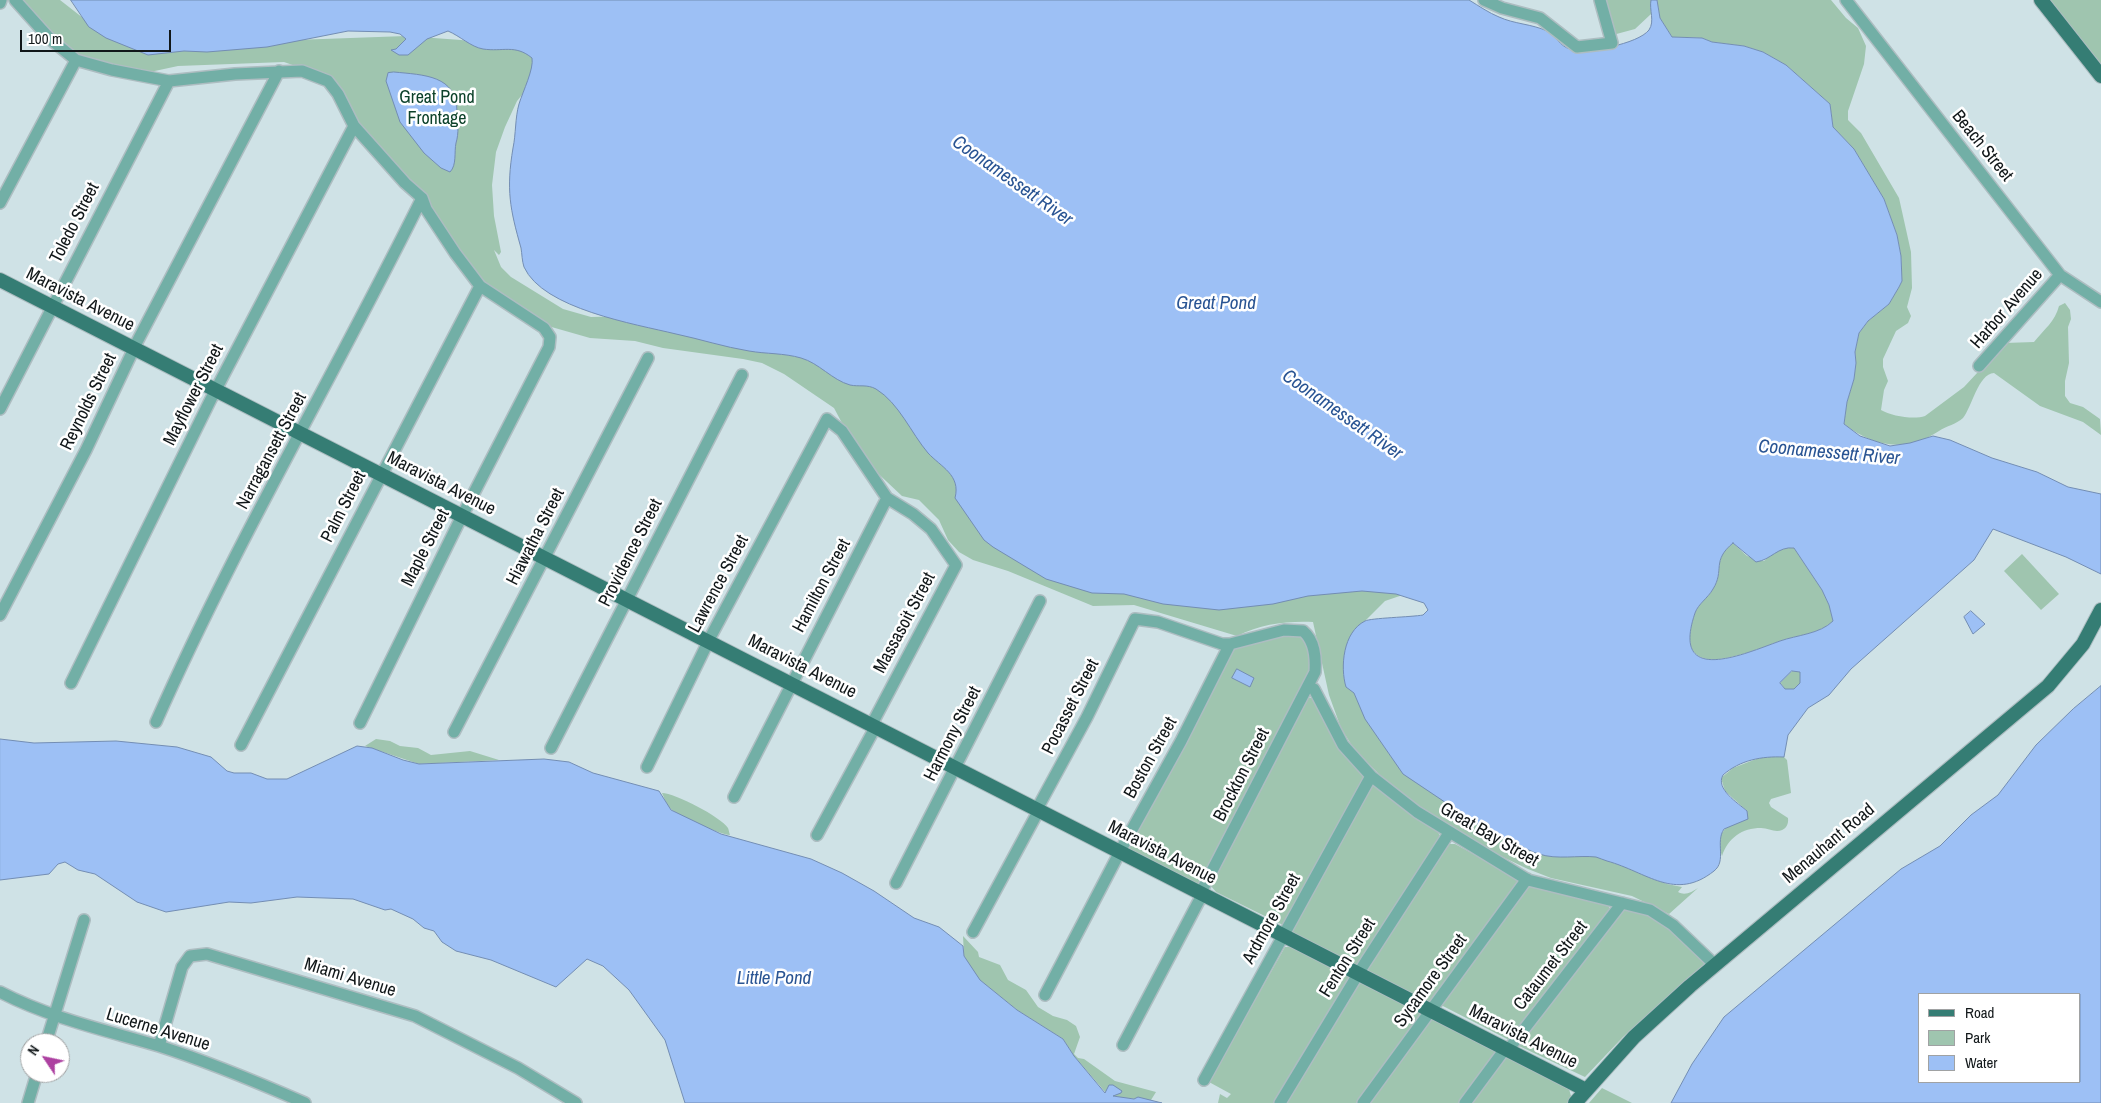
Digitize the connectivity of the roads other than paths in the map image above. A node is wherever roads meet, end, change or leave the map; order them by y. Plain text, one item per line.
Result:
1 (15, 0) edge
2 (1484, 0) edge
3 (1600, 0) edge
4 (1846, 0) edge
5 (2041, 0) edge
6 (76, 60) junction
7 (279, 71) junction
8 (2101, 76) edge
9 (169, 81) junction
10 (354, 126) junction
11 (422, 198) junction
12 (0, 203) edge
13 (2060, 275) junction
14 (0, 280) edge
15 (480, 286) junction
16 (2101, 302) edge
17 (52, 307) junction
18 (134, 348) junction
19 (648, 358) dead end
20 (1980, 366) dead end
21 (742, 374) dead end
22 (216, 390) junction
23 (0, 409) edge
24 (300, 433) junction
25 (380, 474) junction
26 (887, 498) junction
27 (462, 516) junction
28 (544, 558) junction
29 (627, 599) junction
30 (1040, 601) dead end
31 (2101, 610) edge
32 (0, 615) edge
33 (709, 641) junction
34 (1230, 644) junction
35 (71, 683) dead end
36 (791, 683) junction
37 (1314, 689) dead end
38 (156, 722) dead end
39 (360, 723) dead end
40 (874, 725) junction
41 (454, 732) dead end
42 (240, 745) dead end
43 (551, 748) dead end
44 (647, 767) dead end
45 (956, 767) junction
46 (1372, 776) junction
47 (734, 797) dead end
48 (1038, 810) junction
49 (1448, 834) junction
50 (817, 835) dead end
51 (1120, 852) junction
52 (1527, 879) junction
53 (896, 883) dead end
54 (1201, 894) junction
55 (1622, 903) junction
56 (84, 920) dead end
57 (973, 932) dead end
58 (1283, 936) junction
59 (1716, 965) junction
60 (1358, 974) junction
61 (0, 992) edge
62 (1045, 995) dead end
63 (1430, 1011) junction
64 (55, 1016) junction
65 (49, 1033) edge
66 (1123, 1045) dead end
67 (159, 1046) junction
68 (1507, 1050) junction
69 (1204, 1080) dead end
70 (34, 1083) edge
71 (1586, 1090) junction
72 (28, 1103) edge
73 (305, 1103) edge
74 (576, 1103) edge
75 (1280, 1103) edge
76 (1363, 1103) edge
77 (1465, 1103) edge
78 (1575, 1103) edge

1 - 6 street
2 - 3 street
4 - 13 street, Beach Street
5 - 8 main road
6 - 9 street
6 - 12 street
7 - 9 street
7 - 10 street
7 - 18 street, Reynolds Street
9 - 17 street, Toledo Street
10 - 11 street
10 - 22 street, Mayflower Street
11 - 15 street
11 - 24 street, Narragansett Street
13 - 16 street, Beach Street
13 - 20 street, Harbor Avenue
14 - 17 main road, Maravista Avenue
15 - 25 street, Palm Street
15 - 27 street, Maple Street
17 - 18 main road, Maravista Avenue
17 - 23 street, Toledo Street
18 - 22 main road, Maravista Avenue
18 - 32 street, Reynolds Street
19 - 28 street, Hiawatha Street
21 - 29 street, Providence Street
22 - 24 main road, Maravista Avenue
22 - 35 street, Mayflower Street
24 - 25 main road, Maravista Avenue
24 - 38 street, Narragansett Street
25 - 27 main road, Maravista Avenue
25 - 42 street, Palm Street
26 - 33 street, Lawrence Street
26 - 36 street, Hamilton Street
26 - 40 street, Massasoit Street
27 - 28 main road, Maravista Avenue
27 - 39 street, Maple Street
28 - 29 main road, Maravista Avenue
28 - 41 street, Hiawatha Street
29 - 33 main road, Maravista Avenue
29 - 43 street, Providence Street
30 - 45 street, Harmony Street
31 - 59 main road, Menauhant Road
33 - 36 main road, Maravista Avenue
33 - 44 street, Lawrence Street
34 - 48 street, Pocasset Street
34 - 51 street, Boston Street
34 - 54 street, Brockton Street
36 - 40 main road, Maravista Avenue
36 - 47 street, Hamilton Street
37 - 46 street, Great Bay Street
40 - 45 main road, Maravista Avenue
40 - 50 street, Massasoit Street
45 - 48 main road, Maravista Avenue
45 - 53 street, Harmony Street
46 - 49 street, Great Bay Street
46 - 58 street, Ardmore Street
48 - 51 main road, Maravista Avenue
48 - 57 street, Pocasset Street
49 - 52 street, Great Bay Street
49 - 60 street, Fenton Street
51 - 54 main road, Maravista Avenue
51 - 62 street, Boston Street
52 - 55 street, Great Bay Street
52 - 63 street, Sycamore Street
54 - 58 main road, Maravista Avenue
54 - 66 street, Brockton Street
55 - 59 street, Great Bay Street
55 - 68 street, Cataumet Street
56 - 64 street
58 - 60 main road, Maravista Avenue
58 - 69 street, Ardmore Street
59 - 71 main road, Menauhant Road
60 - 63 main road, Maravista Avenue
60 - 75 street, Fenton Street
61 - 64 street, Lucerne Avenue
63 - 68 main road, Maravista Avenue
63 - 76 street, Sycamore Street
64 - 65 street
64 - 67 street, Lucerne Avenue
67 - 73 street, Lucerne Avenue
67 - 74 street, Miami Avenue
68 - 71 main road, Maravista Avenue
68 - 77 street, Cataumet Street
70 - 72 street
71 - 78 main road, Menauhant Road

